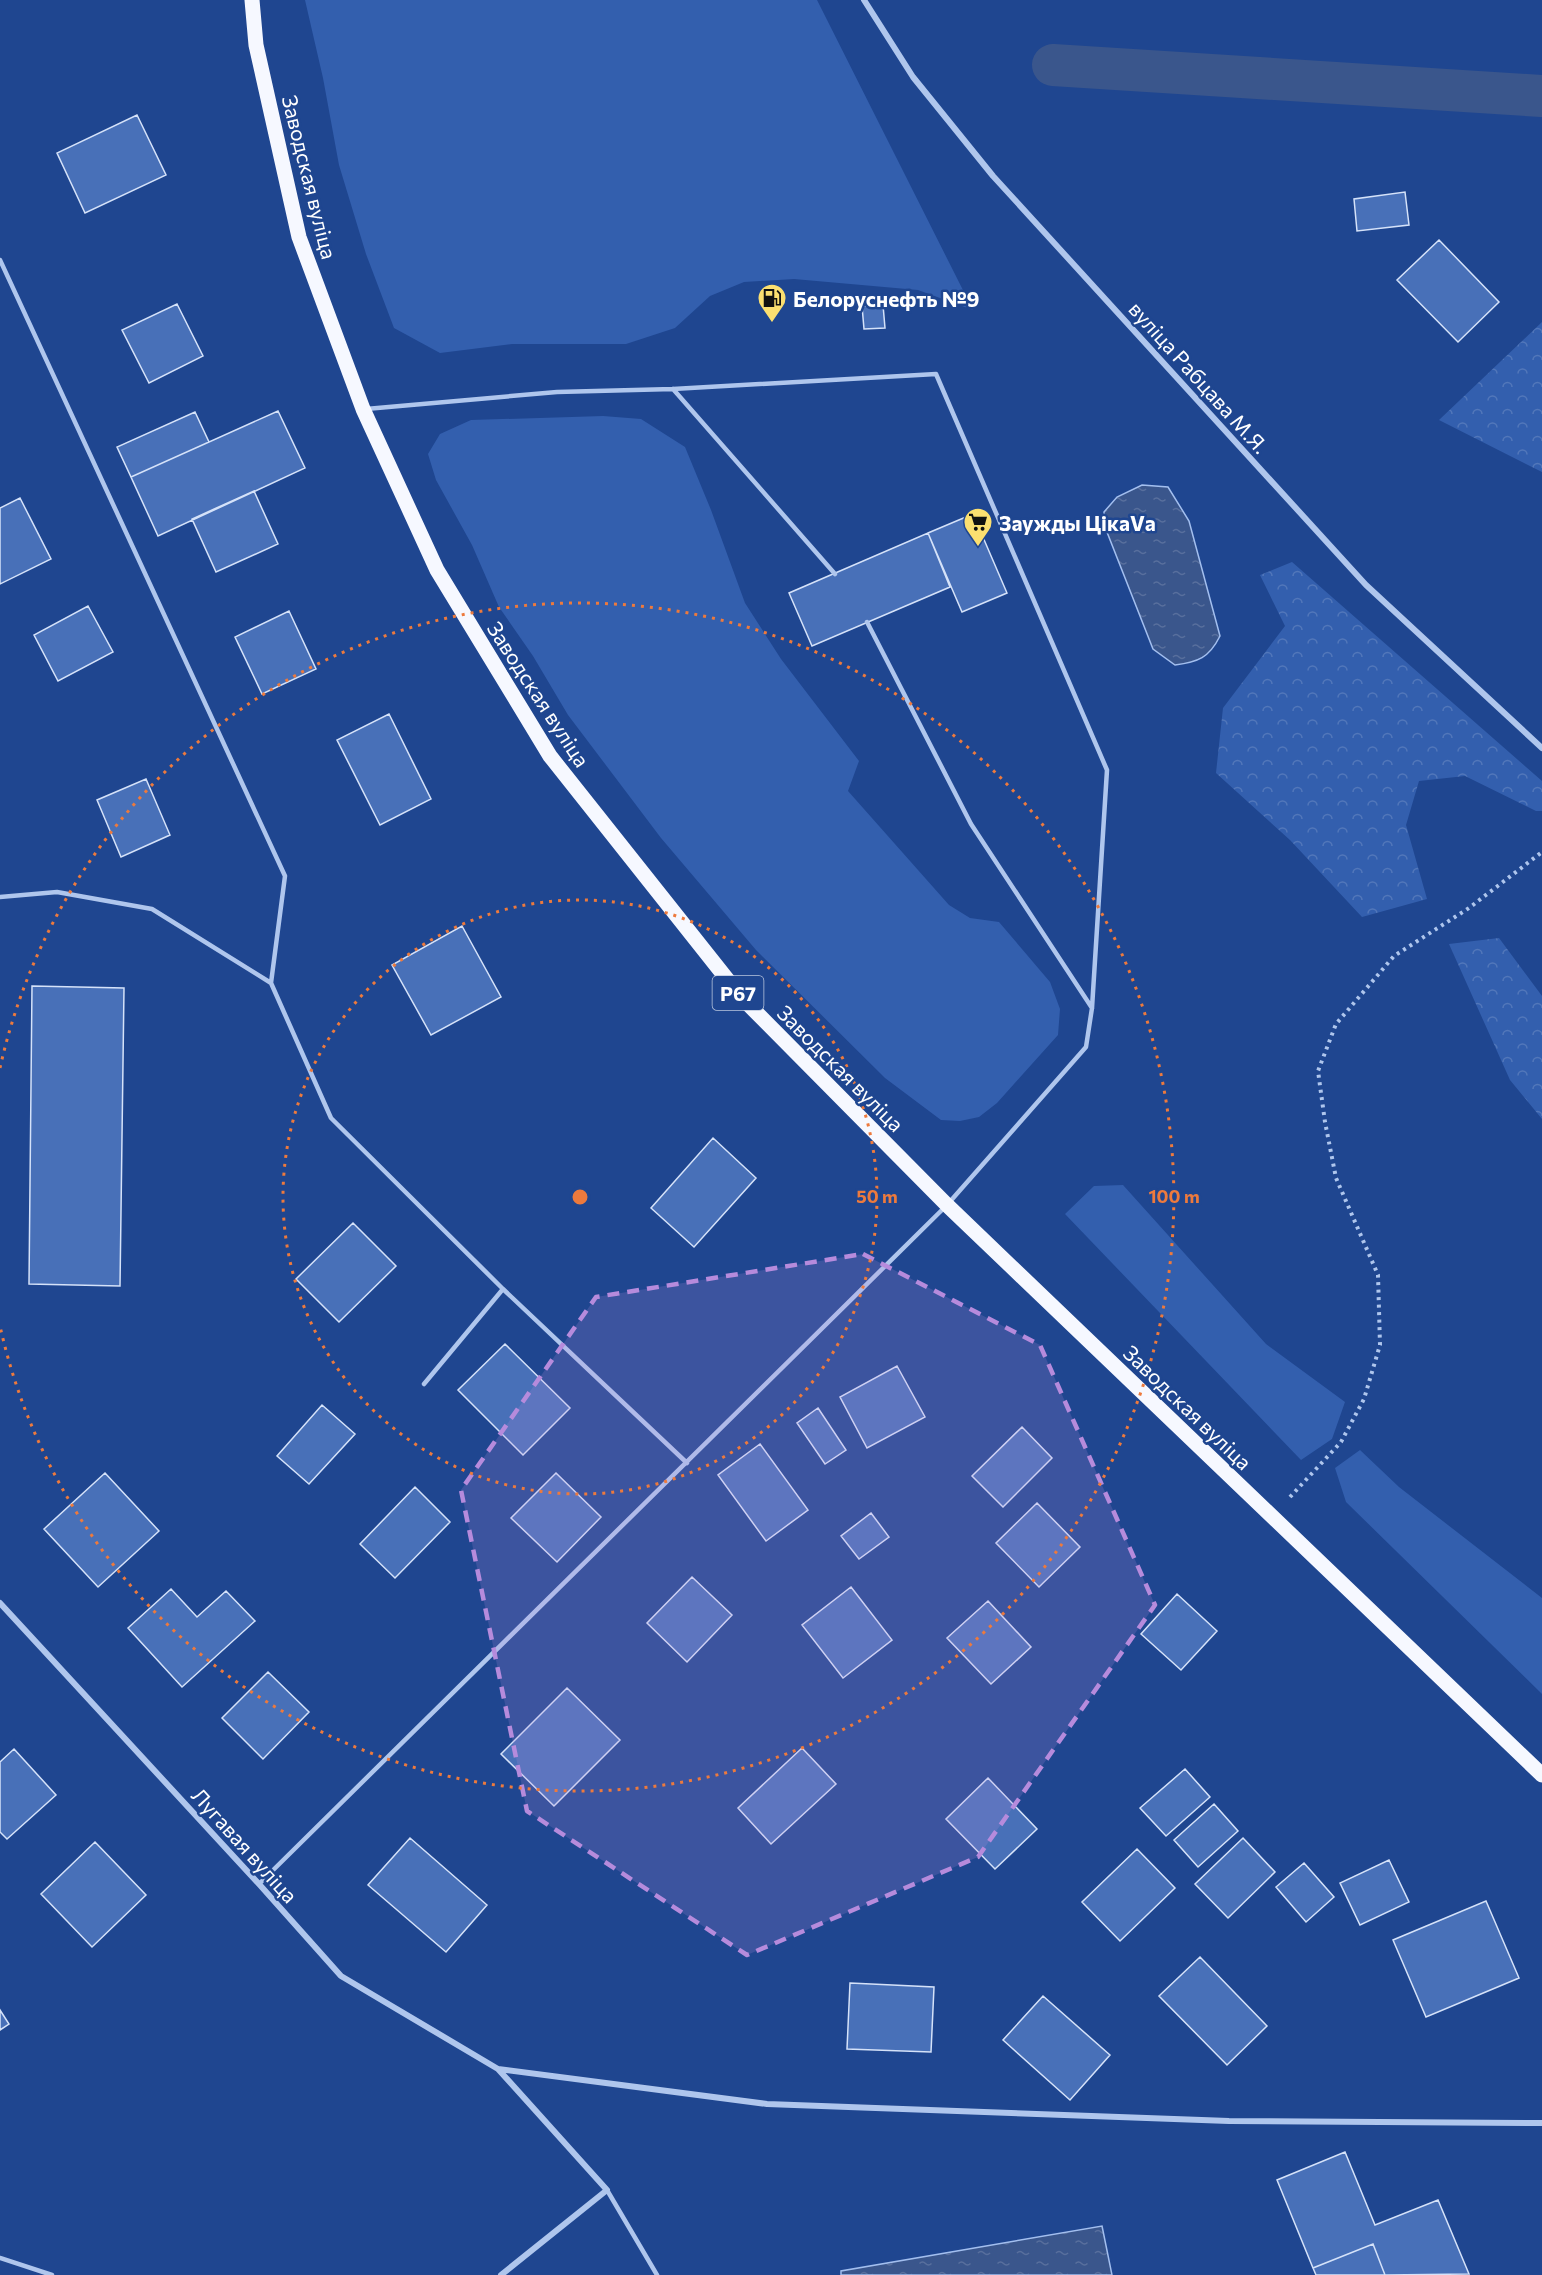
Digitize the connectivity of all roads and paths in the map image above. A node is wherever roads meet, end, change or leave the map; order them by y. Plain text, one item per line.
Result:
1 (252, 0) edge
2 (864, 0) edge
3 (0, 260) edge
4 (673, 389) junction
5 (363, 409) junction
6 (835, 574) dead end
7 (867, 622) dead end
8 (1542, 748) edge
9 (1542, 852) edge
10 (0, 897) edge
11 (271, 983) junction
12 (1092, 1008) junction
13 (947, 1205) junction
14 (503, 1289) junction
15 (424, 1384) dead end
16 (687, 1463) junction
17 (1272, 1516) junction
18 (0, 1603) edge
19 (1542, 1775) edge
20 (259, 1884) junction
21 (498, 2069) junction
22 (1542, 2123) edge
23 (607, 2190) junction
24 (0, 2258) edge
25 (52, 2275) edge
26 (501, 2275) edge
27 (657, 2275) edge

1 - 5 main road, Заводская вуліца / Р67
2 - 8 street, вуліца Рабцава М.Я.
3 - 11 lane
4 - 5 lane
4 - 6 lane
4 - 12 lane
5 - 13 main road, Заводская вуліца / Р67
7 - 12 lane
9 - 17 path
10 - 11 lane
11 - 14 lane
12 - 13 lane
13 - 16 lane
13 - 17 main road, Заводская вуліца / Р67
14 - 15 lane
14 - 16 lane
16 - 20 lane
17 - 19 main road, Заводская вуліца / Р67
18 - 20 street, Лугавая вуліца
20 - 21 street, Лугавая вуліца
21 - 22 street
21 - 23 street
23 - 26 street
23 - 27 lane
24 - 25 lane

